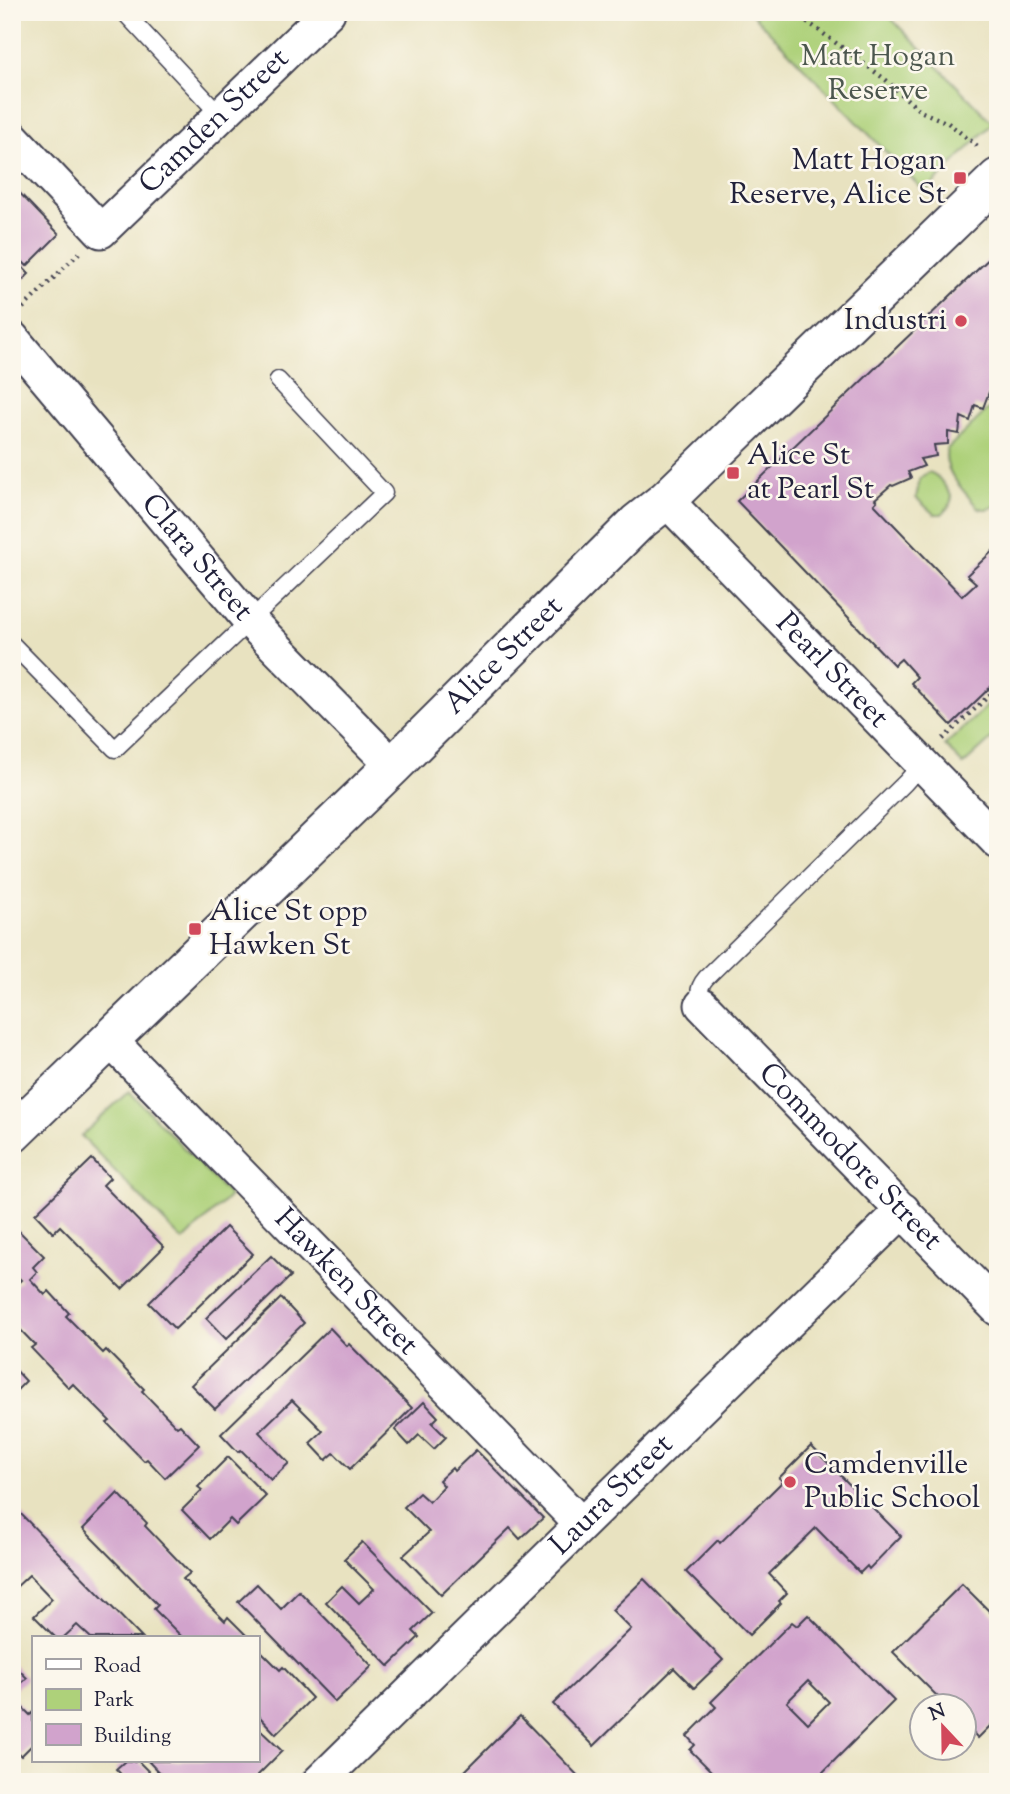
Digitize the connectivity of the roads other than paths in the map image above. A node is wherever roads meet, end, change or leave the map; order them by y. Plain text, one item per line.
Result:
1 (124, 12) edge
2 (319, 15) edge
3 (221, 116) junction
4 (12, 137) edge
5 (989, 163) edge
6 (17, 323) edge
7 (278, 380) dead end
8 (666, 500) junction
9 (251, 622) junction
10 (12, 645) edge
11 (930, 754) junction
12 (393, 766) junction
13 (998, 842) edge
14 (702, 1005) joint
15 (110, 1040) junction
16 (12, 1134) edge
17 (903, 1210) junction
18 (998, 1309) edge
19 (581, 1524) junction
20 (319, 1782) edge

1 - 3 lane
2 - 3 street, Camden Street
3 - 4 street, Camden Street
5 - 8 street, Alice Street
6 - 9 street, Clara Street
7 - 9 lane
8 - 11 street, Pearl Street
8 - 12 street, Alice Street
9 - 10 lane
9 - 12 street, Clara Street
11 - 13 street, Pearl Street
11 - 14 lane
12 - 15 street, Alice Street
14 - 17 street, Commodore Street
15 - 16 street, Alice Street
15 - 19 street, Hawken Street
17 - 18 street, Commodore Street
17 - 19 street, Laura Street
19 - 20 street, Laura Street

